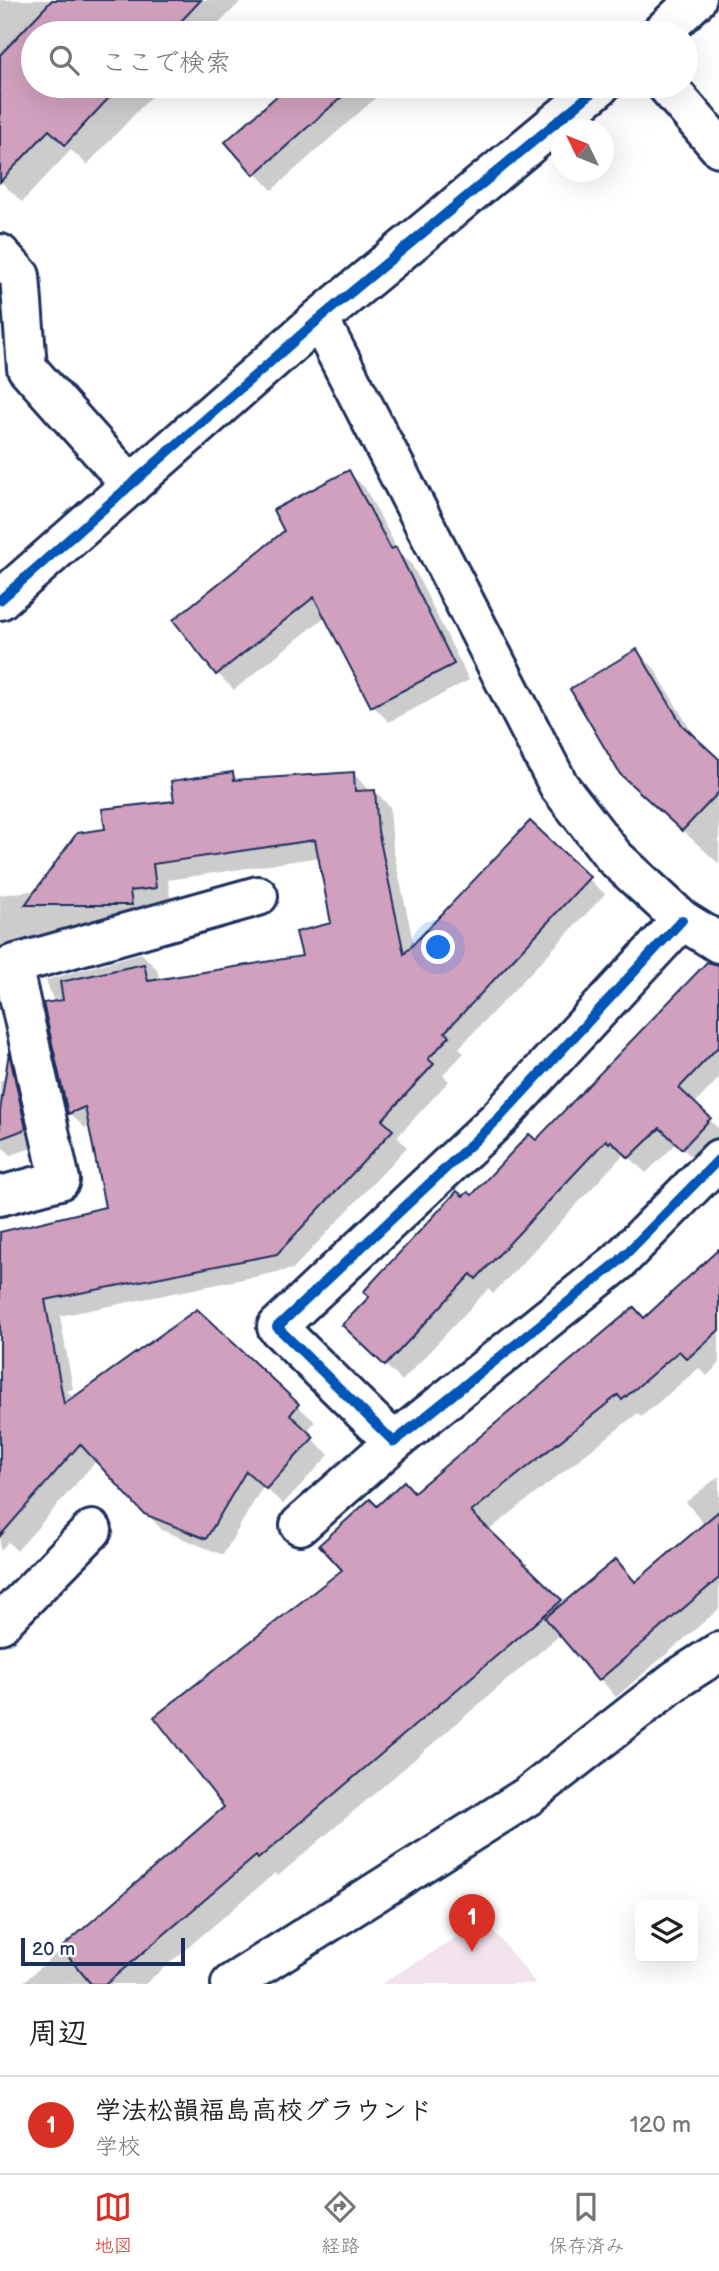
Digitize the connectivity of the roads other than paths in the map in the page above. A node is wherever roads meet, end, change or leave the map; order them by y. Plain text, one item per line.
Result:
1 (696, 0) edge
2 (674, 21) edge
3 (586, 98) edge
4 (677, 98) edge
5 (719, 147) edge
6 (0, 254) edge
7 (319, 319) junction
8 (131, 485) junction
9 (0, 600) edge
10 (258, 896) dead end
11 (682, 920) junction
12 (719, 943) edge
13 (719, 1159) edge
14 (0, 1196) edge
15 (394, 1442) junction
16 (300, 1525) dead end
17 (92, 1530) dead end
18 (0, 1624) edge
19 (719, 1652) edge
20 (231, 1984) edge

1 - 2 street
3 - 7 street
4 - 5 street
6 - 8 street
7 - 8 street
7 - 11 street
8 - 9 street
10 - 14 street
11 - 12 street
11 - 15 street
13 - 15 street
15 - 16 street
17 - 18 street
19 - 20 street

